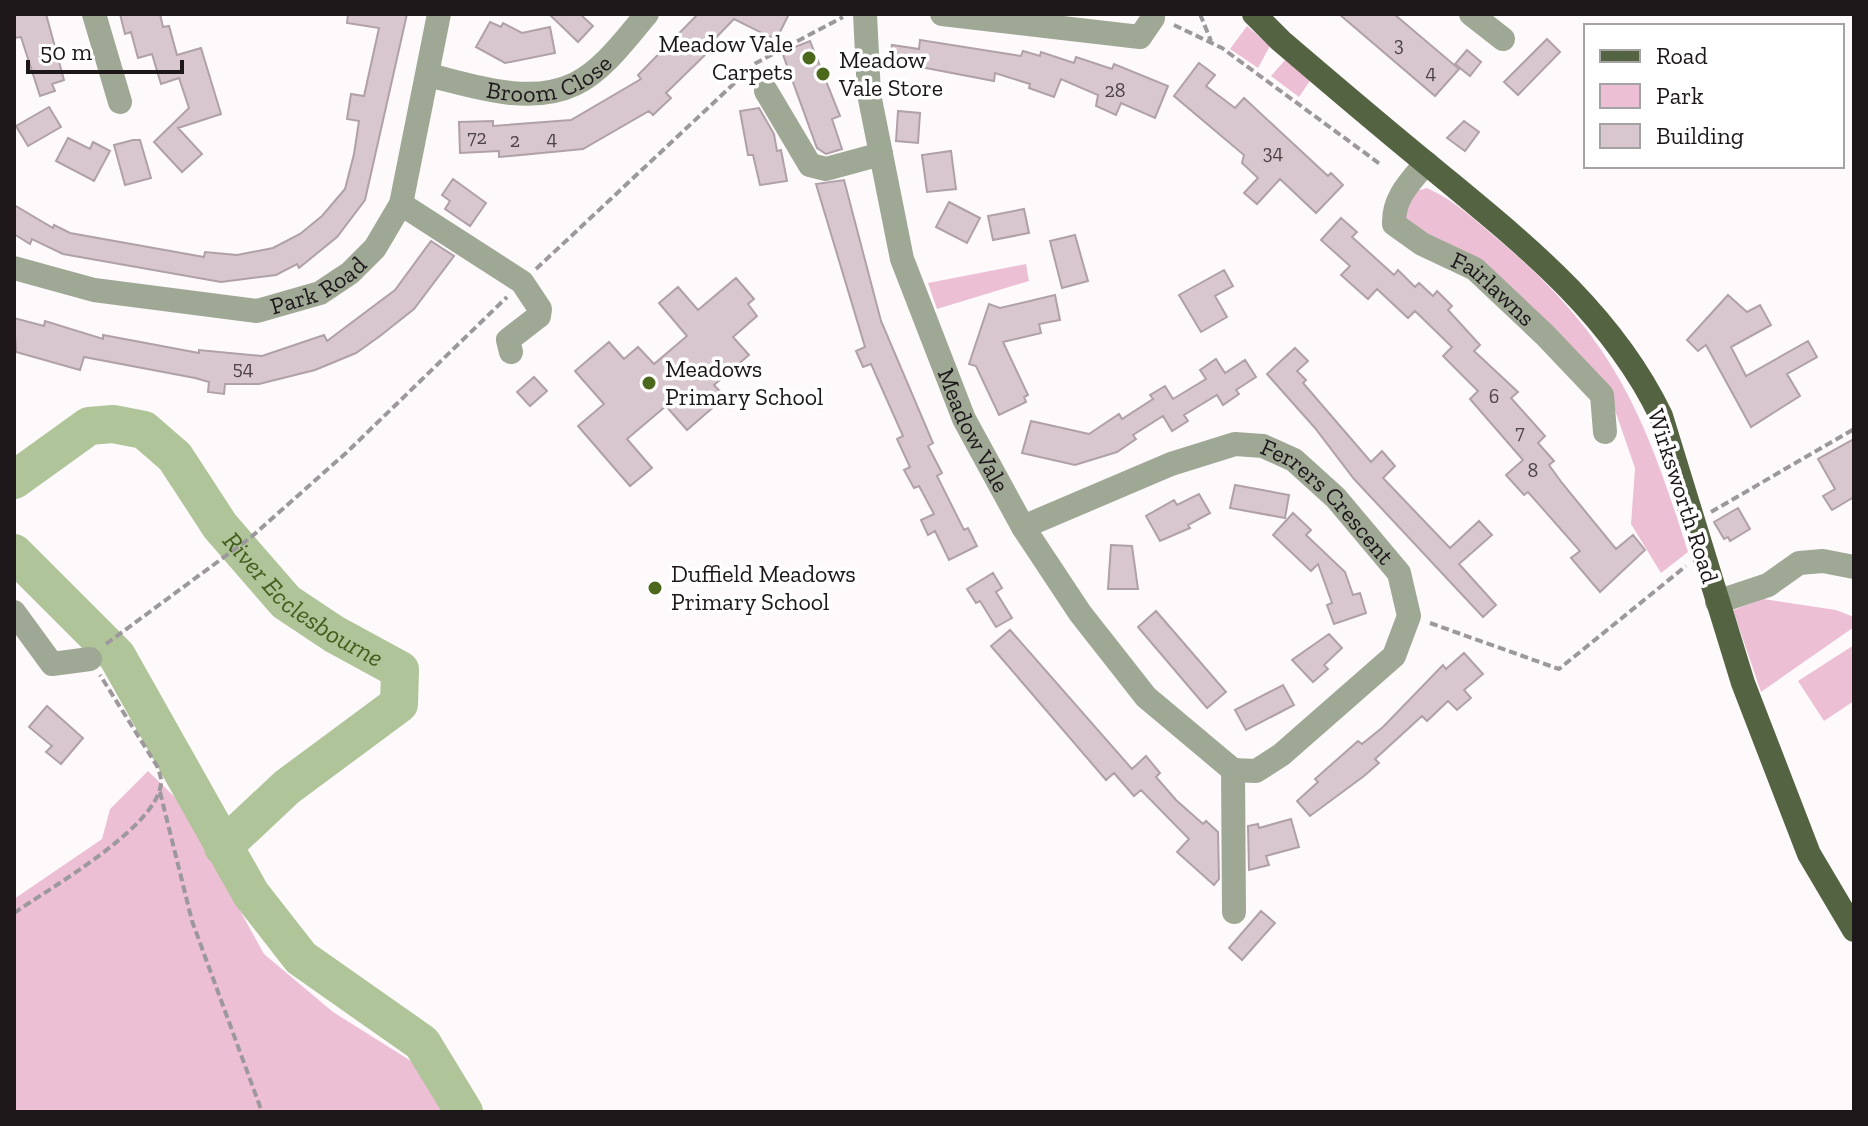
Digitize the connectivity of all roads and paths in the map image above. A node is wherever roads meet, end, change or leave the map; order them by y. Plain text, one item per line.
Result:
1 (94, 14) edge
2 (439, 14) edge
3 (647, 14) edge
4 (848, 14) edge
5 (865, 14) edge
6 (942, 14) edge
7 (1200, 14) edge
8 (1254, 14) edge
9 (1471, 14) edge
10 (1152, 16) edge
11 (1503, 39) dead end
12 (1212, 43) junction
13 (428, 75) junction
14 (766, 91) dead end
15 (120, 102) dead end
16 (881, 154) junction
17 (1426, 163) junction
18 (1380, 164) dead end
19 (401, 204) junction
20 (14, 268) edge
21 (522, 282) junction
22 (511, 352) dead end
23 (1854, 429) edge
24 (1605, 432) dead end
25 (1693, 522) junction
26 (1023, 527) junction
27 (1702, 553) junction
28 (1854, 567) edge
29 (1717, 602) junction
30 (14, 612) edge
31 (1409, 616) junction
32 (118, 634) dead end
33 (90, 659) joint
34 (1233, 770) junction
35 (159, 790) junction
36 (1234, 912) dead end
37 (14, 913) edge
38 (1854, 930) edge
39 (262, 1112) edge

1 - 15 street
2 - 13 street, Park Road
3 - 13 street, Broom Close
4 - 21 path
5 - 16 street, Meadow Vale
6 - 10 street
7 - 12 path
8 - 17 main road, Wirksworth Road
9 - 11 street
10 - 12 path
12 - 18 path
13 - 19 street, Park Road
14 - 16 street
16 - 26 street, Meadow Vale
17 - 24 street, Fairlawns
17 - 25 main road, Wirksworth Road
19 - 20 street, Park Road
19 - 21 street
21 - 22 street
21 - 32 path
23 - 25 path
25 - 27 main road, Wirksworth Road
26 - 31 street, Ferrers Crescent
26 - 34 street, Meadow Vale
27 - 29 main road, Wirksworth Road
27 - 31 path
28 - 29 street
29 - 38 main road, Wirksworth Road
30 - 33 street
31 - 34 street
33 - 35 path
34 - 36 street
35 - 37 path
35 - 39 path

